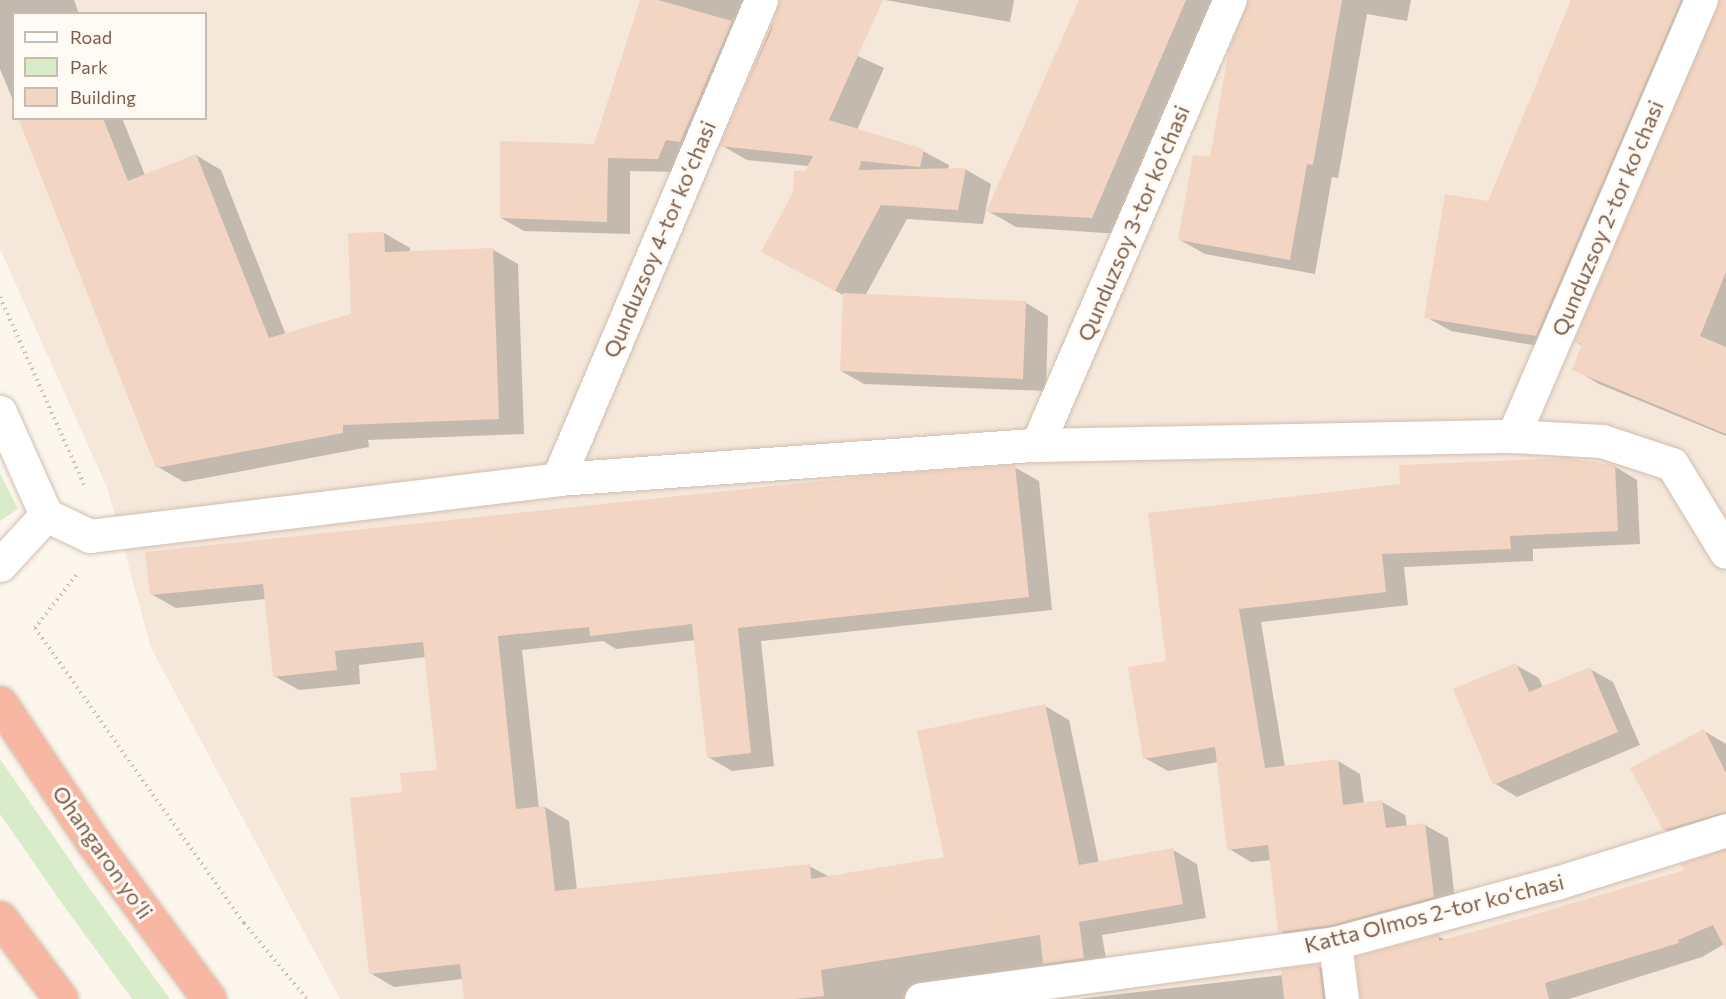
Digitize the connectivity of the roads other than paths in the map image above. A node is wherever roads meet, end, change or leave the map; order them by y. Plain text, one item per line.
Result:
1 (761, 0) edge
2 (1230, 0) edge
3 (1701, 0) edge
4 (0, 412) edge
5 (1513, 436) junction
6 (1037, 446) junction
7 (558, 479) junction
8 (46, 515) junction
9 (1726, 552) edge
10 (0, 565) edge
11 (0, 703) edge
12 (1726, 830) edge
13 (0, 918) edge
14 (1335, 943) junction
15 (61, 999) edge
16 (209, 999) edge
17 (921, 999) edge
18 (1342, 999) edge

1 - 7 street, Qunduzsoy 4-tor koʻchasi
2 - 6 street, Qunduzsoy 3-tor ko'chasi
3 - 5 street, Qunduzsoy 2-tor ko'chasi
4 - 8 street
5 - 6 street
5 - 9 street
6 - 7 street
7 - 8 street
8 - 10 street
11 - 16 highway, Ohangaron yoʻli
12 - 14 street, Katta Olmos 2-tor koʻchasi
13 - 15 highway
14 - 17 street, Katta Olmos 2-tor koʻchasi
14 - 18 street

